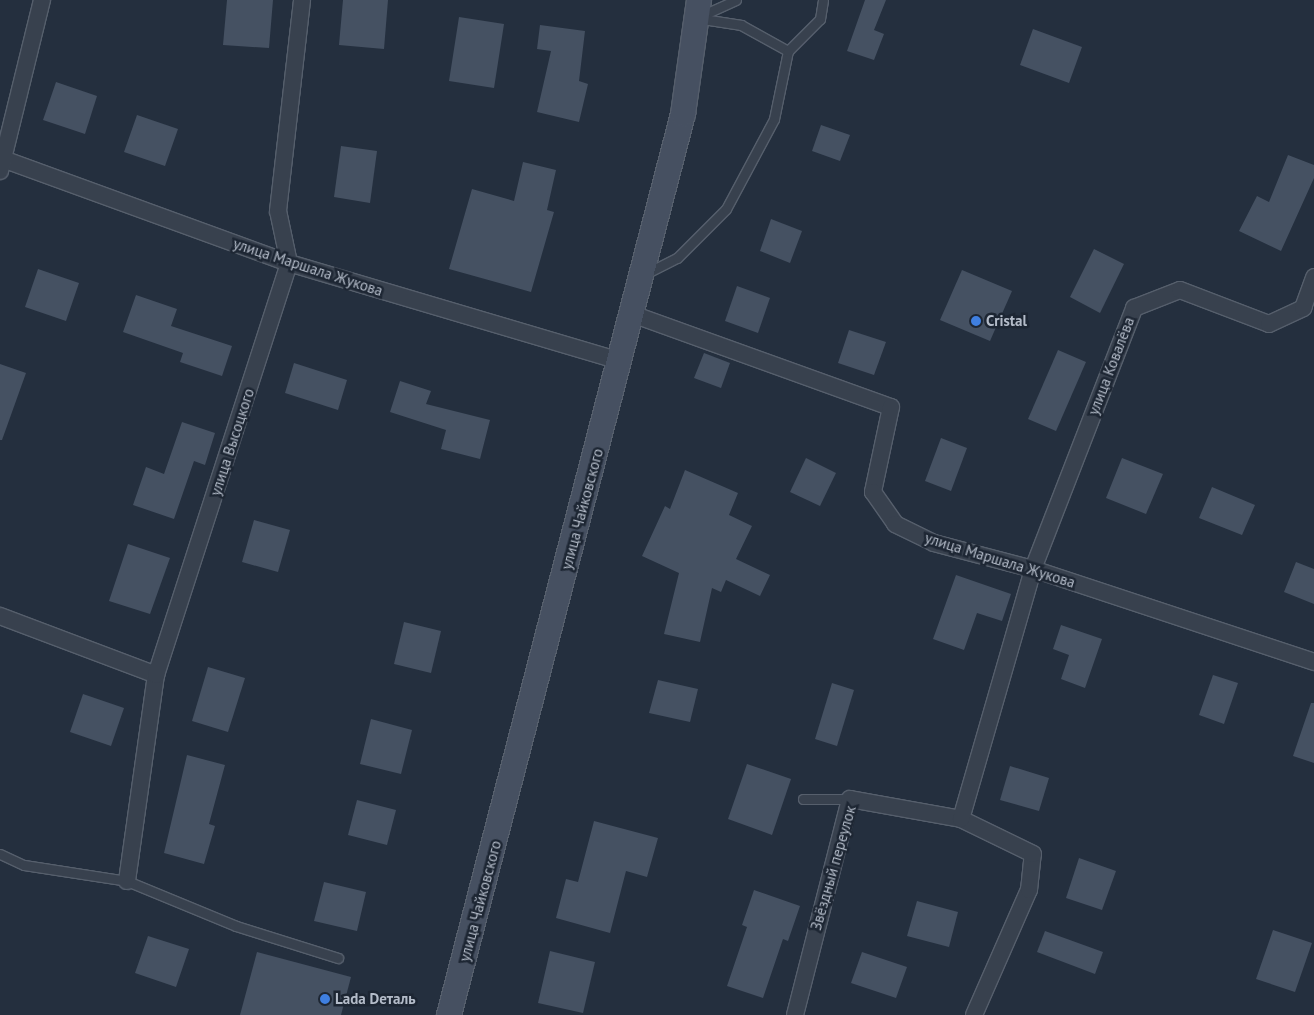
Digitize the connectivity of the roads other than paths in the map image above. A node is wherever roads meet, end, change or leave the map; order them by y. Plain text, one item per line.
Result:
1 (42, 0) edge
2 (302, 0) edge
3 (736, 0) edge
4 (823, 0) edge
5 (697, 9) edge
6 (788, 51) junction
7 (1, 162) edge
8 (289, 264) junction
9 (642, 275) junction
10 (1314, 278) edge
11 (632, 314) junction
12 (620, 361) junction
13 (1033, 569) junction
14 (0, 616) edge
15 (1314, 662) edge
16 (156, 675) junction
17 (803, 800) dead end
18 (850, 800) junction
19 (961, 819) junction
20 (0, 854) edge
21 (127, 882) junction
22 (338, 958) dead end
23 (449, 1015) edge
24 (795, 1015) edge
25 (974, 1015) edge

1 - 7 street
2 - 8 street, улица Высоцкого
3 - 5 lane
4 - 6 lane
5 - 6 lane
5 - 9 main road, улица Чайковского
6 - 9 lane
7 - 8 street, улица Маршала Жукова
8 - 12 street, улица Маршала Жукова
8 - 16 street, улица Высоцкого
9 - 11 main road, улица Чайковского
10 - 13 street, улица Ковалёва
11 - 12 main road, улица Чайковского
11 - 13 street, улица Маршала Жукова
12 - 23 main road, улица Чайковского
13 - 15 street, улица Маршала Жукова
13 - 19 street
14 - 16 street
16 - 21 street, улица Высоцкого
17 - 18 lane
18 - 19 street, Звёздный переулок
18 - 24 street, Звёздный переулок
19 - 25 street, Звёздный переулок
20 - 21 lane
21 - 22 lane

